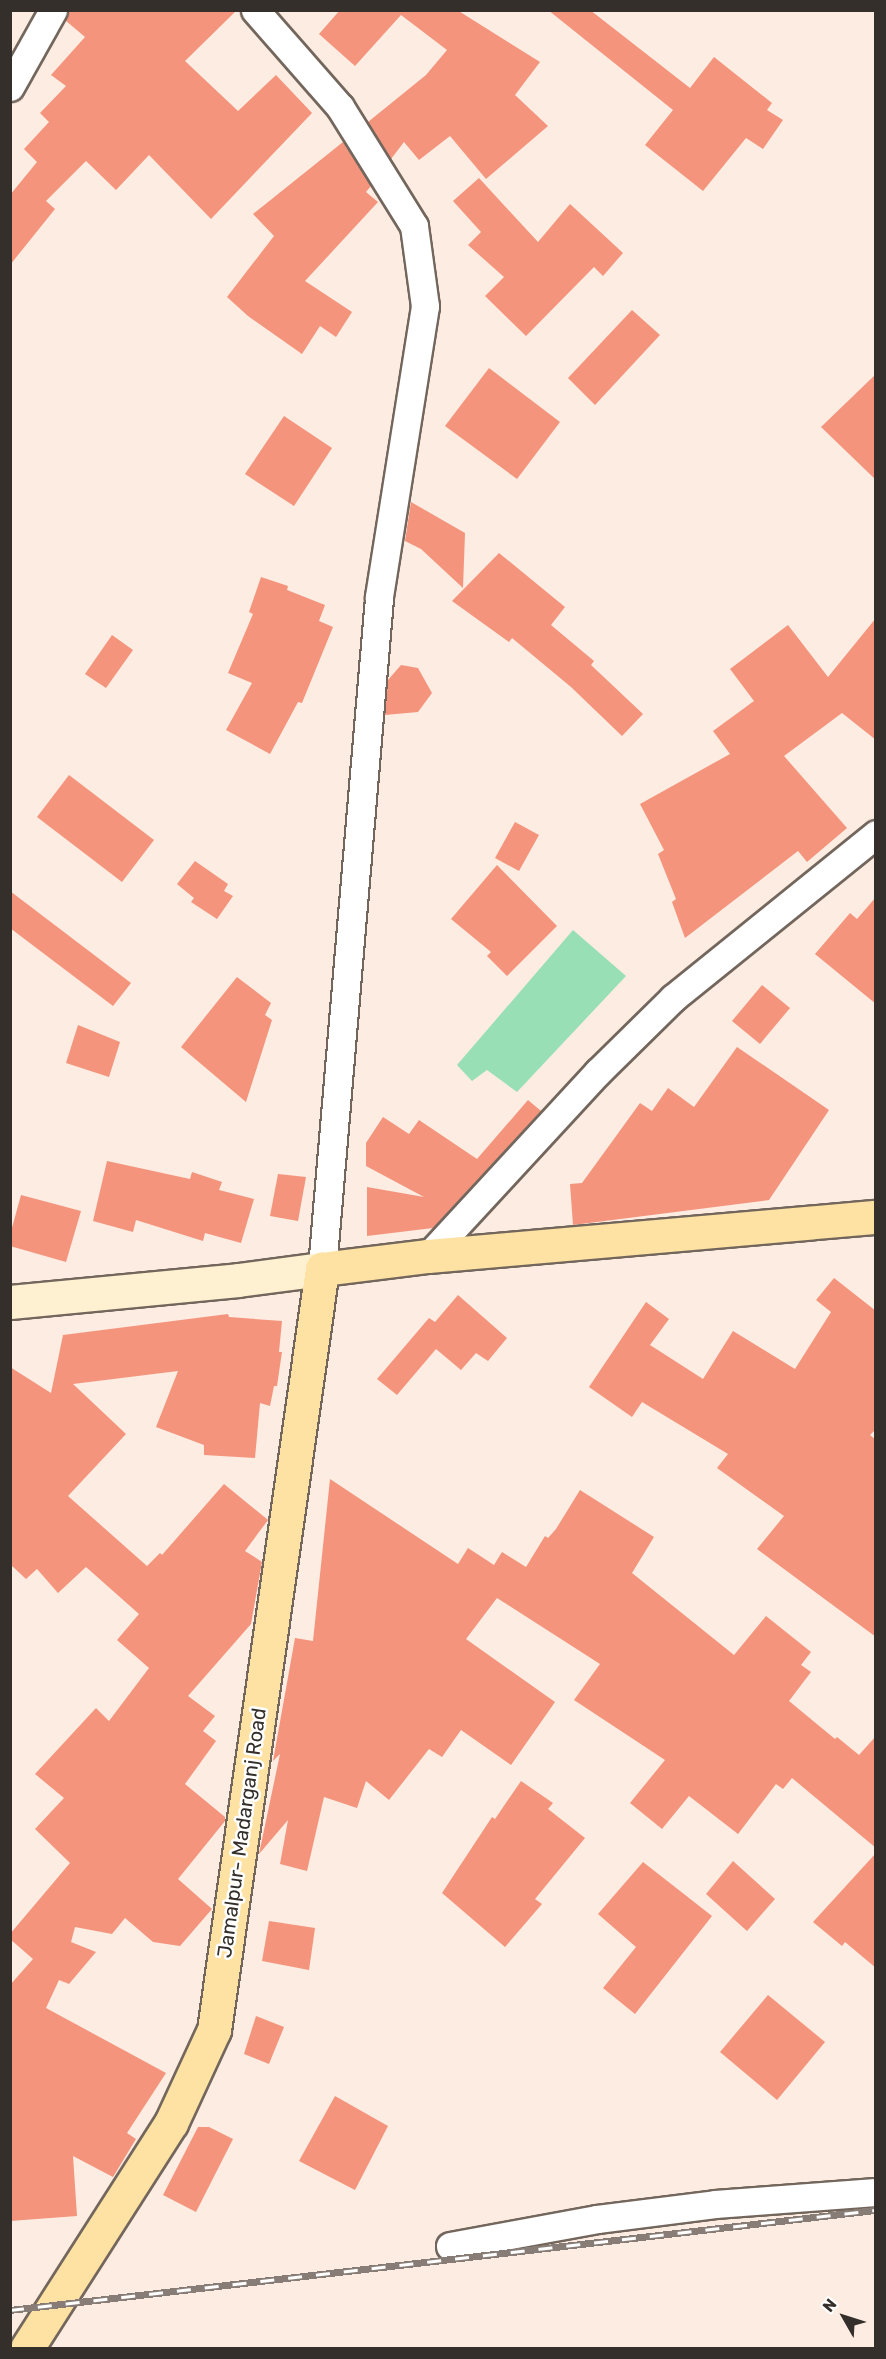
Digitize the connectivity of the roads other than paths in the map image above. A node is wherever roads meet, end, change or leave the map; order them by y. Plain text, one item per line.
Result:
1 (53, 10) edge
2 (255, 10) edge
3 (10, 87) edge
4 (876, 834) edge
5 (876, 1217) edge
6 (428, 1256) junction
7 (322, 1269) junction
8 (10, 1302) edge
9 (876, 2192) edge
10 (450, 2246) dead end
11 (27, 2349) edge

1 - 3 street
2 - 7 street
4 - 6 street
5 - 6 main road
6 - 7 main road
7 - 8 main road
7 - 11 main road, Jamalpur- Madarganj Road
9 - 10 street

